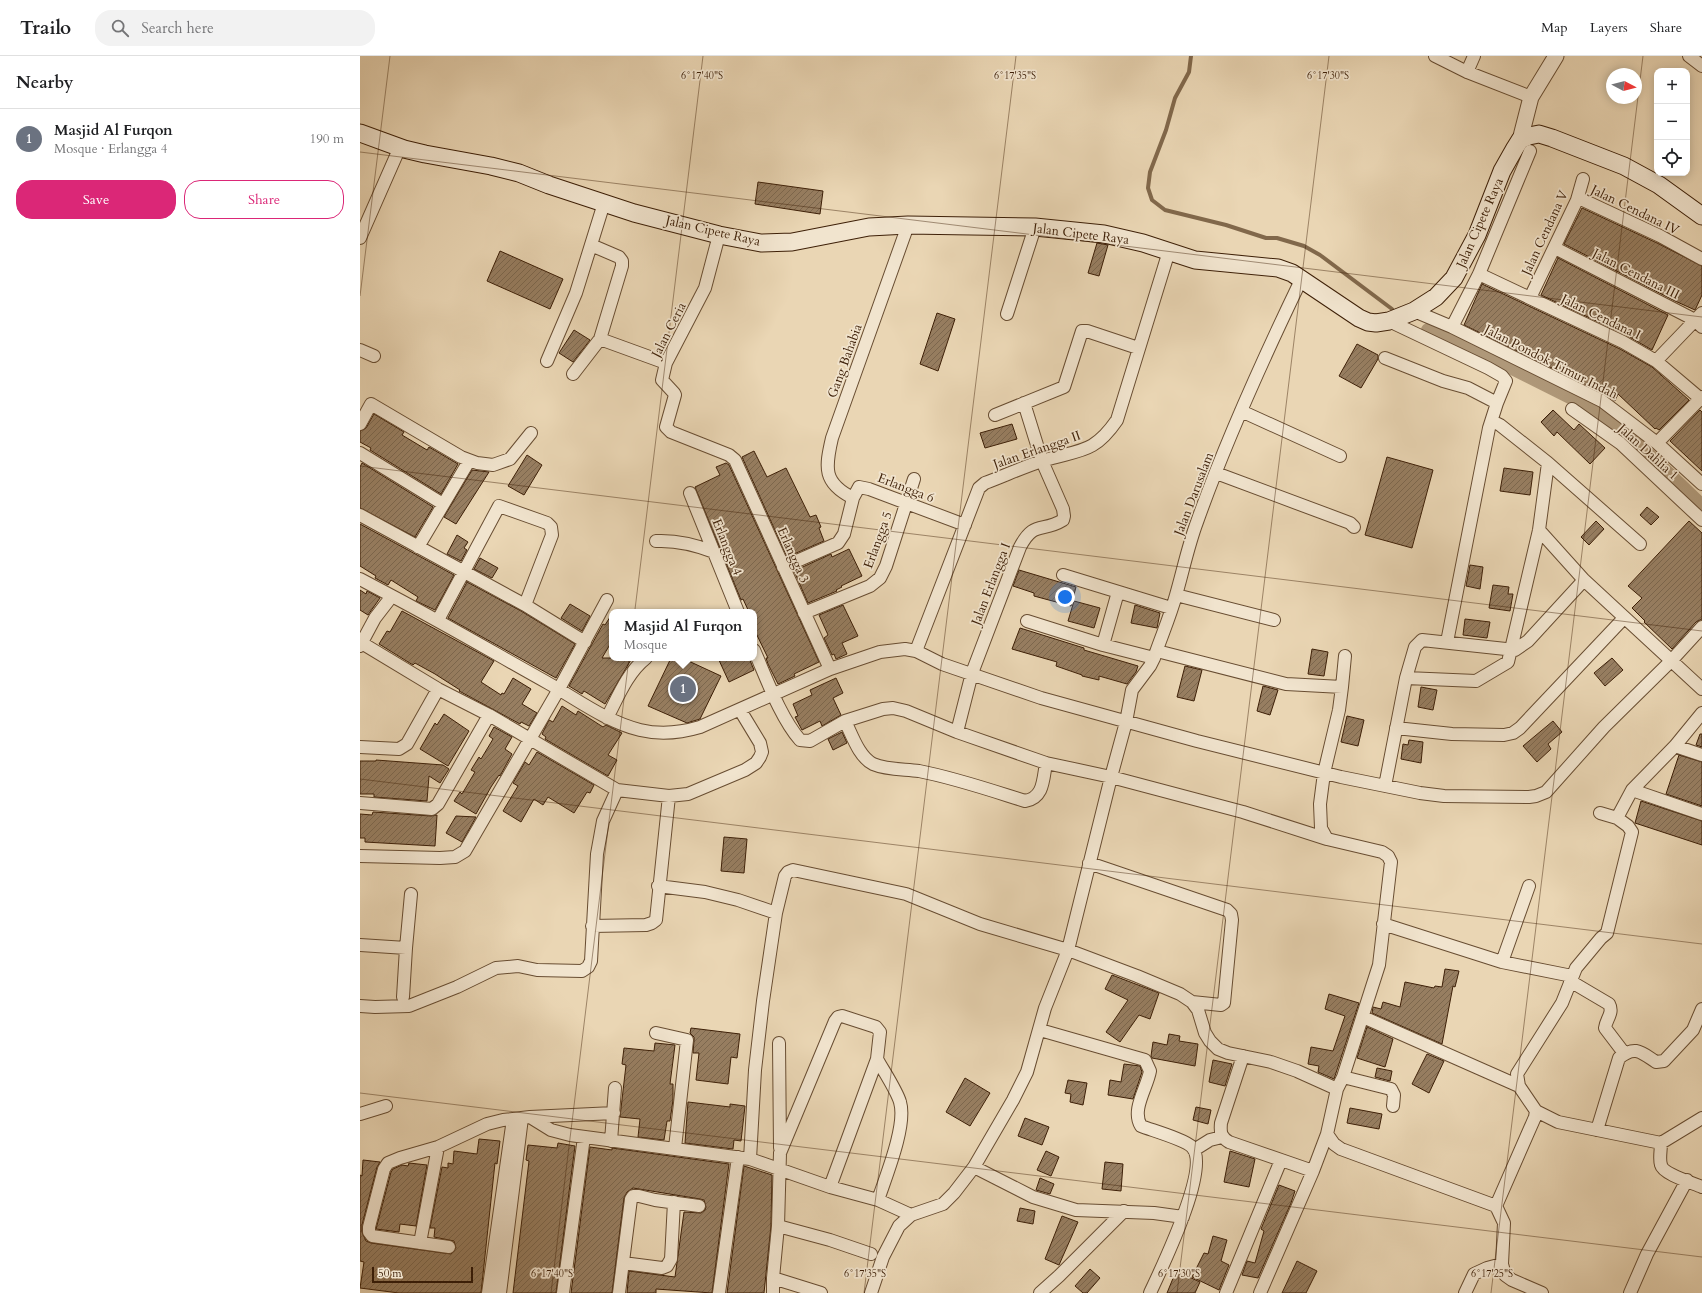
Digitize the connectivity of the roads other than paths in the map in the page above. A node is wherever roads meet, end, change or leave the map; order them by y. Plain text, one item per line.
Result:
1 (1435, 56) edge
2 (1474, 56) edge
3 (1556, 56) edge
4 (1689, 56) edge
5 (1702, 66) edge
6 (1467, 72) junction
7 (1532, 97) junction
8 (360, 133) edge
9 (1525, 146) junction
10 (400, 147) junction
11 (1583, 179) dead end
12 (1578, 200) junction
13 (604, 203) junction
14 (1702, 216) edge
15 (908, 225) junction
16 (1035, 227) junction
17 (718, 235) junction
18 (360, 238) edge
19 (591, 245) junction
20 (1555, 248) junction
21 (1169, 251) junction
22 (1702, 259) edge
23 (1480, 274) junction
24 (1301, 280) junction
25 (1530, 298) junction
26 (1414, 311) junction
27 (1007, 314) dead end
28 (1700, 320) edge
29 (1388, 321) junction
30 (1452, 327) junction
31 (600, 339) junction
32 (1138, 348) junction
33 (360, 350) edge
34 (374, 356) dead end
35 (1385, 358) dead end
36 (547, 361) dead end
37 (1656, 361) junction
38 (666, 363) junction
39 (573, 374) dead end
40 (1702, 399) edge
41 (1024, 403) junction
42 (1497, 403) junction
43 (1572, 409) dead end
44 (1241, 411) junction
45 (995, 415) dead end
46 (1492, 421) junction
47 (360, 424) edge
48 (531, 433) dead end
49 (1657, 443) junction
50 (360, 454) edge
51 (729, 455) joint
52 (1340, 456) dead end
53 (469, 461) junction
54 (1042, 461) junction
55 (1548, 463) junction
56 (1216, 473) junction
57 (914, 479) dead end
58 (1702, 484) edge
59 (690, 493) dead end
60 (853, 498) junction
61 (906, 503) junction
62 (443, 504) junction
63 (360, 515) edge
64 (1702, 520) edge
65 (965, 525) junction
66 (1354, 526) dead end
67 (1539, 530) junction
68 (656, 541) dead end
69 (1640, 544) dead end
70 (418, 548) junction
71 (714, 552) junction
72 (783, 567) junction
73 (463, 573) junction
74 (1064, 575) dead end
75 (360, 578) edge
76 (1584, 580) junction
77 (1118, 592) junction
78 (1176, 595) junction
79 (392, 596) junction
80 (607, 600) dead end
81 (525, 605) junction
82 (1171, 608) junction
83 (737, 609) edge
84 (804, 613) junction
85 (1624, 618) junction
86 (438, 620) junction
87 (1274, 620) dead end
88 (1027, 621) dead end
89 (1702, 627) edge
90 (585, 642) junction
91 (1447, 642) junction
92 (361, 644) edge
93 (1103, 645) junction
94 (916, 651) junction
95 (1512, 651) junction
96 (1155, 654) junction
97 (1346, 656) dead end
98 (757, 657) edge
99 (643, 661) edge
100 (1671, 661) junction
101 (830, 669) junction
102 (972, 674) junction
103 (1406, 678) junction
104 (1342, 687) junction
105 (438, 689) junction
106 (559, 689) junction
107 (1702, 689) edge
108 (774, 695) junction
109 (740, 710) junction
110 (1702, 714) edge
111 (489, 715) junction
112 (607, 718) junction
113 (845, 722) junction
114 (1126, 722) junction
115 (1396, 728) junction
116 (957, 732) junction
117 (530, 739) junction
118 (1675, 746) junction
119 (360, 747) edge
120 (1702, 755) edge
121 (1046, 763) junction
122 (1324, 773) junction
123 (1110, 777) junction
124 (1385, 786) junction
125 (618, 790) junction
126 (1632, 790) junction
127 (669, 796) junction
128 (360, 803) edge
129 (1600, 813) dead end
130 (1702, 814) edge
131 (1617, 818) junction
132 (1327, 839) junction
133 (360, 856) edge
134 (1089, 864) junction
135 (658, 886) junction
136 (1529, 886) dead end
137 (411, 894) dead end
138 (776, 912) junction
139 (1383, 924) junction
140 (592, 926) junction
141 (360, 946) edge
142 (406, 948) junction
143 (1068, 950) junction
144 (1502, 962) junction
145 (1571, 979) junction
146 (403, 997) dead end
147 (1192, 1002) junction
148 (360, 1006) edge
149 (1702, 1009) edge
150 (1363, 1017) junction
151 (1040, 1030) junction
152 (656, 1033) dead end
153 (779, 1043) dead end
154 (1624, 1053) junction
155 (1243, 1056) junction
156 (877, 1058) junction
157 (1343, 1077) junction
158 (1519, 1086) junction
159 (615, 1088) dead end
160 (1337, 1089) junction
161 (386, 1106) dead end
162 (1393, 1106) dead end
163 (1536, 1111) junction
164 (614, 1113) junction
165 (360, 1114) edge
166 (521, 1118) junction
167 (1702, 1118) edge
168 (1597, 1130) junction
169 (1327, 1134) junction
170 (584, 1137) junction
171 (1222, 1138) junction
172 (611, 1141) junction
173 (1661, 1143) junction
174 (438, 1147) junction
175 (675, 1148) junction
176 (1194, 1150) junction
177 (780, 1153) junction
178 (744, 1158) junction
179 (1281, 1160) junction
180 (974, 1167) junction
181 (780, 1168) junction
182 (1313, 1171) junction
183 (1687, 1180) junction
184 (830, 1187) junction
185 (1702, 1187) edge
186 (878, 1200) junction
187 (674, 1202) junction
188 (699, 1206) dead end
189 (1496, 1206) junction
190 (1124, 1211) junction
191 (911, 1215) junction
192 (1183, 1217) junction
193 (778, 1226) junction
194 (420, 1243) junction
195 (449, 1247) dead end
196 (872, 1254) dead end
197 (623, 1263) junction
198 (1502, 1264) junction
199 (773, 1278) junction
200 (488, 1293) edge
201 (500, 1293) edge
202 (563, 1293) edge
203 (619, 1293) edge
204 (719, 1293) edge
205 (773, 1293) edge
206 (821, 1293) edge
207 (871, 1293) edge
208 (1040, 1293) edge
209 (1150, 1293) edge
210 (1226, 1293) edge
211 (1260, 1293) edge
212 (1465, 1293) edge
213 (1542, 1293) edge
214 (1630, 1293) edge

1 - 6 street
2 - 6 street
3 - 7 street
4 - 5 street
6 - 7 street
7 - 9 street
8 - 10 main road, Jalan Cipete Raya
9 - 14 main road
9 - 23 street
9 - 26 main road, Jalan Cipete Raya
10 - 13 main road, Jalan Cipete Raya
10 - 18 street
11 - 12 street, Jalan Cendana V
12 - 20 street, Jalan Cendana V
12 - 22 street, Jalan Cendana IV
13 - 17 main road, Jalan Cipete Raya
13 - 19 street
15 - 16 main road, Jalan Cipete Raya
15 - 17 main road, Jalan Cipete Raya
15 - 60 street, Gang Bahabia
16 - 21 main road, Jalan Cipete Raya
16 - 27 street
17 - 38 street, Jalan Ceria
19 - 31 street
19 - 36 street
20 - 25 street, Jalan Cendana V
20 - 28 street, Jalan Cendana III
21 - 24 main road, Jalan Cipete Raya
21 - 32 street, Jalan Erlangga II
23 - 25 street, Jalan Cendana I
23 - 30 street
24 - 29 main road, Jalan Cipete Raya
24 - 44 street, Jalan Darusalam
25 - 37 street, Jalan Cendana I
26 - 29 main road, Jalan Cipete Raya
26 - 30 street, Jalan Pondok Timur Indah
28 - 37 street
29 - 42 street
30 - 49 street, Jalan Pondok Timur Indah
31 - 38 street
31 - 39 street
32 - 41 street
32 - 54 street, Jalan Erlangga II
33 - 34 street
35 - 42 street
37 - 40 street, Jalan Cendana I
38 - 51 street, Jalan Ceria
40 - 49 street
41 - 45 street
41 - 54 street
42 - 46 street
43 - 64 street, Jalan Dahlia 1
44 - 52 street
44 - 56 street, Jalan Darusalam
46 - 55 street
46 - 91 street
47 - 53 street
48 - 53 street
49 - 58 street, Jalan Pondok Timur Indah
50 - 62 street
51 - 72 street, Erlangga 3
53 - 62 street
54 - 65 street, Jalan Erlangga II
54 - 102 street, Jalan Erlangga I
55 - 67 street
55 - 69 street
56 - 66 street
56 - 78 street, Jalan Darusalam
57 - 61 street, Erlangga 5
59 - 71 street, Erlangga 4
60 - 61 street, Erlangga 6
60 - 72 street
61 - 65 street, Erlangga 6
61 - 84 street, Erlangga 5
62 - 70 street
63 - 70 street
65 - 94 street, Jalan Erlangga II
67 - 76 street
67 - 95 street
68 - 71 street
70 - 73 street
71 - 83 street, Erlangga 4
72 - 84 street, Erlangga 3
73 - 81 street
73 - 81 street
73 - 86 street
74 - 77 street
75 - 79 street
76 - 85 street
76 - 95 street
77 - 82 street
77 - 93 street
78 - 82 street, Jalan Darusalam
78 - 87 street
79 - 86 street
79 - 92 street
80 - 90 street
81 - 90 street
82 - 96 street, Jalan Darusalam
84 - 101 street, Erlangga 3
85 - 100 street
85 - 115 street
86 - 106 street
88 - 93 street
89 - 100 street
90 - 106 street
91 - 95 street
91 - 103 street
92 - 105 street
93 - 96 street
94 - 101 street
94 - 102 street
95 - 103 street
96 - 104 street
96 - 114 street, Jalan Darusalam
97 - 104 street
98 - 108 street
99 - 112 street
100 - 107 street
100 - 124 street
101 - 108 street
102 - 114 street
102 - 116 street
103 - 115 street
104 - 122 street
105 - 111 street
105 - 119 street
106 - 112 street
106 - 117 street
108 - 109 street
108 - 113 street
109 - 112 street
109 - 127 street
110 - 118 street
111 - 117 street
111 - 128 street
113 - 116 street
113 - 121 street
114 - 122 street
114 - 123 street, Jalan Darusalam
115 - 124 street
116 - 121 street
117 - 125 street
117 - 133 street
118 - 120 street
118 - 126 street
121 - 123 street
122 - 124 street
122 - 132 street
123 - 132 street
123 - 134 street, Jalan Darusalam
125 - 127 street
125 - 140 street
126 - 130 street
126 - 131 street
127 - 135 street
129 - 131 street
131 - 145 street
132 - 139 street
134 - 143 street, Jalan Darusalam
134 - 147 street
135 - 138 street
135 - 140 street
136 - 144 street
137 - 142 street
138 - 143 street
138 - 178 street
139 - 144 street
139 - 150 street
140 - 148 street
141 - 142 street
142 - 146 street
143 - 147 street
143 - 151 street, Jalan Darusalam
144 - 145 street
145 - 154 street
145 - 158 street
147 - 155 street
149 - 154 street
150 - 157 street
150 - 158 street
151 - 176 street
151 - 180 street, Jalan Darusalam
152 - 175 street
153 - 177 street
154 - 168 street
155 - 160 street
155 - 171 street
156 - 177 street
156 - 184 street
156 - 186 street
157 - 160 street
157 - 162 street
158 - 163 street
159 - 164 street
160 - 169 street
161 - 165 street
163 - 168 street
163 - 189 street
164 - 166 street
164 - 172 street
166 - 170 street
166 - 174 street
166 - 200 street
166 - 201 street
167 - 173 street
168 - 173 street
169 - 182 street
169 - 189 street
170 - 172 street
170 - 202 street
171 - 176 street
171 - 179 street
172 - 175 street
173 - 183 street
174 - 194 street
174 - 194 street
175 - 178 street
176 - 192 street
177 - 181 street
178 - 181 street
178 - 204 street
179 - 182 street
179 - 210 street
180 - 190 street
180 - 191 street, Jalan Darusalam
181 - 184 street
181 - 193 street
182 - 211 street
183 - 185 street
183 - 214 street
184 - 186 street
186 - 191 street
187 - 188 street
187 - 197 street
187 - 197 street
189 - 198 street
190 - 192 street
190 - 208 street
191 - 207 street
192 - 209 street
193 - 196 street
193 - 199 street
194 - 195 street
197 - 203 street
198 - 212 street
198 - 213 street
199 - 205 street
199 - 206 street

